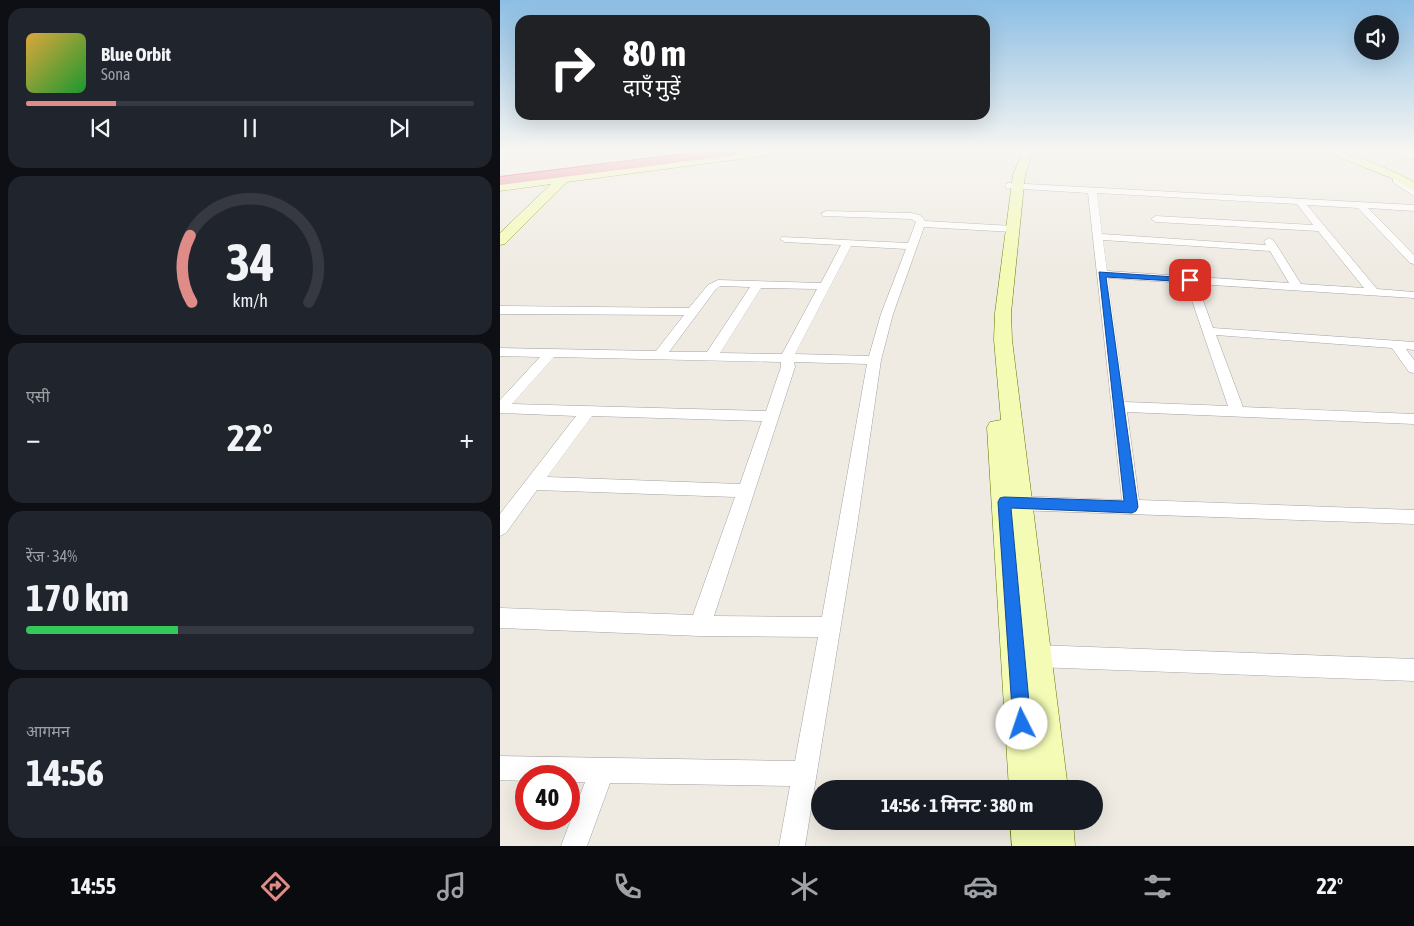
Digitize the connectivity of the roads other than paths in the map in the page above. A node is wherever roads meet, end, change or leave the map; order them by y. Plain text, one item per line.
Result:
1 (551, 190) edge
2 (1012, 190) edge
3 (1092, 190) edge
4 (1095, 190) edge
5 (1299, 202) junction
6 (1360, 205) junction
7 (1414, 208) edge
8 (826, 214) dead end
9 (1155, 218) junction
10 (920, 224) junction
11 (1259, 225) junction
12 (1321, 228) junction
13 (1008, 229) junction
14 (503, 235) edge
15 (1098, 236) junction
16 (784, 239) dead end
17 (848, 242) junction
18 (912, 246) junction
19 (1273, 248) junction
20 (1414, 261) edge
21 (1102, 274) junction
22 (1190, 280) junction
23 (758, 284) junction
24 (825, 286) junction
25 (1297, 287) junction
26 (1374, 293) junction
27 (1414, 295) edge
28 (500, 310) edge
29 (693, 312) junction
30 (1208, 331) junction
31 (1396, 345) junction
32 (1414, 346) edge
33 (500, 352) edge
34 (551, 353) junction
35 (660, 355) junction
36 (711, 356) junction
37 (787, 358) junction
38 (874, 360) junction
39 (1414, 369) edge
40 (1119, 407) junction
41 (1237, 411) junction
42 (587, 412) junction
43 (771, 416) junction
44 (1414, 419) edge
45 (533, 483) junction
46 (746, 491) junction
47 (1012, 503) junction
48 (1132, 507) junction
49 (1414, 517) edge
50 (500, 528) edge
51 (500, 618) edge
52 (700, 626) junction
53 (830, 626) junction
54 (1036, 656) junction
55 (1414, 670) edge
56 (500, 768) edge
57 (602, 770) junction
58 (803, 774) junction
59 (1027, 780) edge
60 (1049, 780) edge
61 (1030, 830) edge
62 (1055, 830) edge
63 (574, 846) edge
64 (792, 846) edge
65 (1031, 846) edge
66 (1056, 846) edge

1 - 14 street
2 - 13 street
3 - 15 street
4 - 9 street
5 - 6 street
5 - 9 street
5 - 12 street
6 - 7 street
6 - 20 street
8 - 10 street
9 - 11 street
9 - 15 street
9 - 19 street
10 - 13 street
10 - 18 street
11 - 12 street
11 - 19 street
12 - 26 street
13 - 47 street
15 - 21 street
16 - 17 street
17 - 18 street
17 - 24 street
18 - 38 street
19 - 25 street
21 - 22 street
21 - 40 street
22 - 25 street
22 - 30 street
23 - 24 street
23 - 29 street
23 - 36 street
24 - 37 street
25 - 26 street
26 - 27 street
28 - 29 street
29 - 35 street
30 - 31 street
30 - 41 street
31 - 32 street
31 - 39 street
33 - 34 street
34 - 35 street
34 - 42 street
35 - 36 street
36 - 37 street
37 - 38 street
37 - 43 street
38 - 53 street
40 - 41 street
40 - 48 street
41 - 44 street
42 - 43 street
42 - 45 street
43 - 46 street
45 - 46 street
45 - 50 street
46 - 52 street
47 - 48 street
47 - 54 street
47 - 59 street
48 - 49 street
51 - 52 street
52 - 53 street
53 - 58 street
54 - 55 street
54 - 60 street
56 - 57 street
57 - 58 street
57 - 63 street
58 - 64 street
61 - 65 street
62 - 66 street

